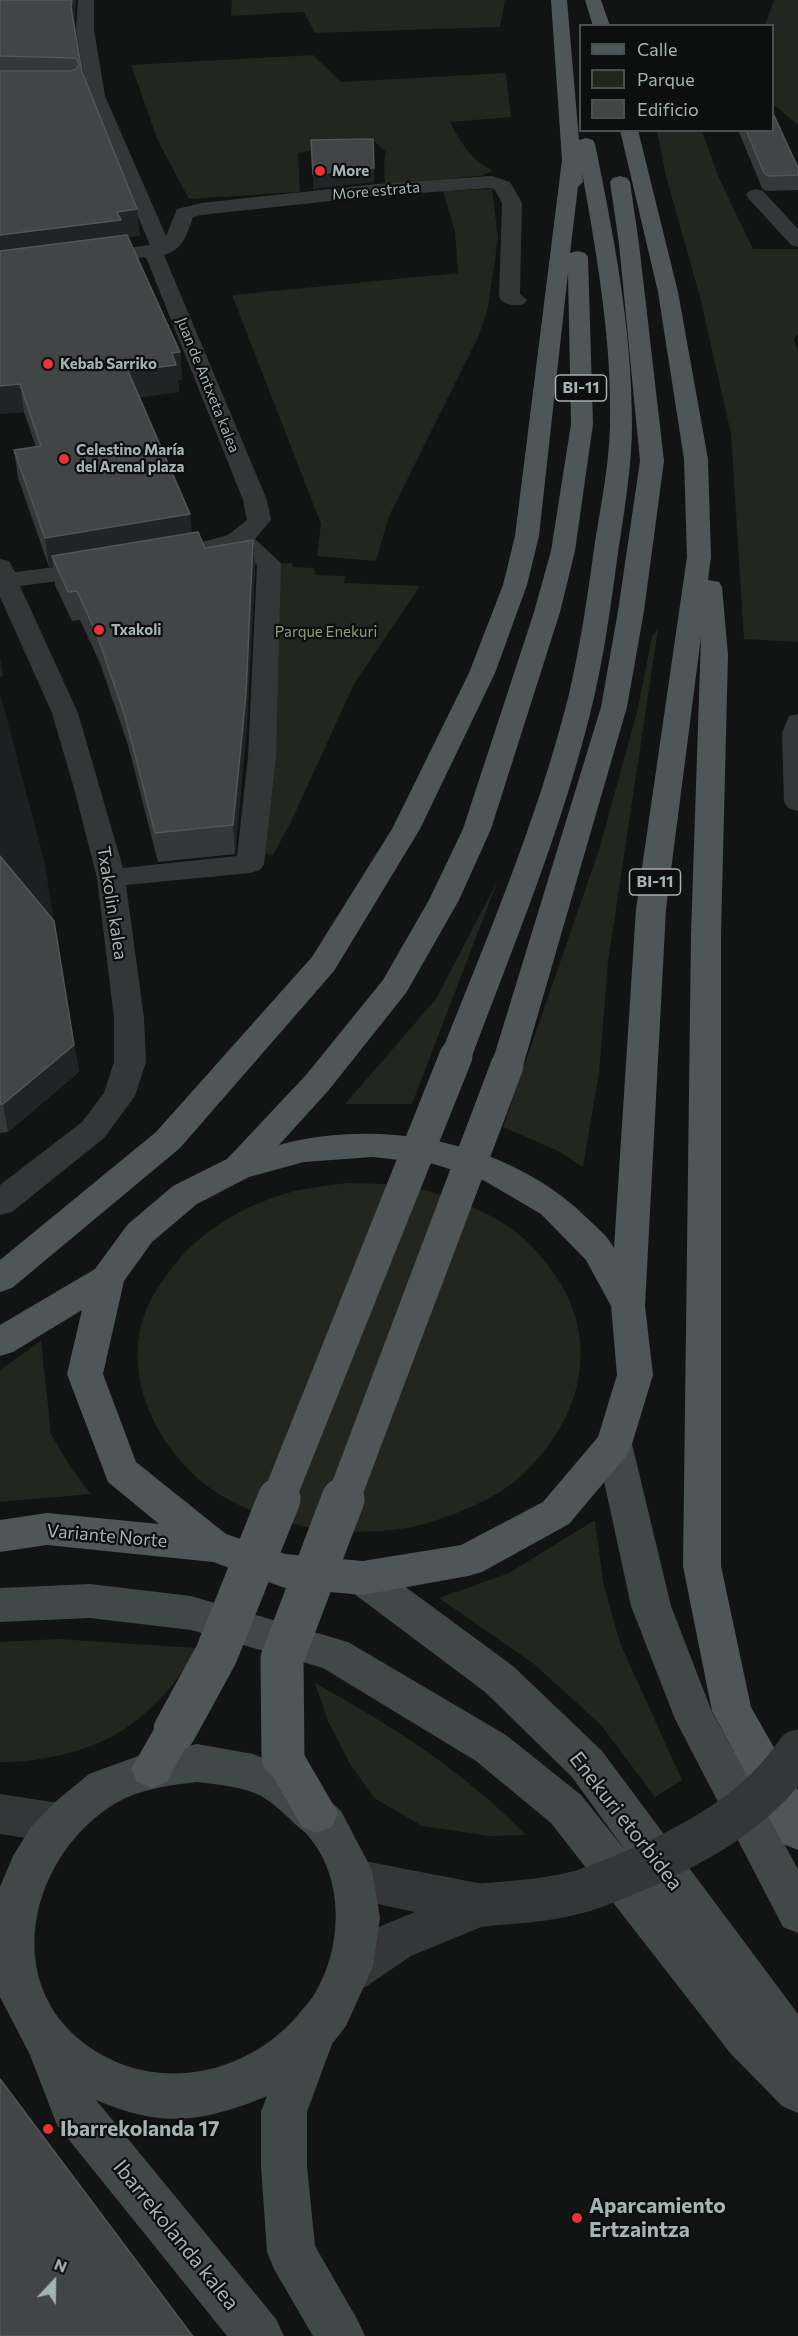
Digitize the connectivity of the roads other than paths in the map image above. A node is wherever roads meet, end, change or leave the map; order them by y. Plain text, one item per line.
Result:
1 (86, 0) edge
2 (559, 0) edge
3 (591, 0) edge
4 (589, 24) edge
5 (601, 24) edge
6 (561, 29) junction
7 (579, 112) edge
8 (583, 132) edge
9 (610, 132) edge
10 (629, 132) edge
11 (571, 161) junction
12 (756, 195) dead end
13 (798, 241) edge
14 (156, 248) junction
15 (0, 270) edge
16 (517, 300) dead end
17 (249, 545) edge
18 (699, 557) junction
19 (161, 559) edge
20 (116, 566) edge
21 (2, 576) edge
22 (798, 722) edge
23 (798, 802) edge
24 (128, 876) dead end
25 (239, 1168) junction
26 (0, 1203) edge
27 (107, 1278) junction
28 (0, 1279) edge
29 (628, 1306) junction
30 (0, 1342) edge
31 (614, 1444) junction
32 (0, 1536) edge
33 (213, 1546) junction
34 (363, 1578) junction
35 (0, 1605) edge
36 (798, 1751) edge
37 (152, 1769) junction
38 (317, 1813) junction
39 (0, 1814) edge
40 (59, 1822) junction
41 (798, 1830) edge
42 (366, 1881) junction
43 (483, 1905) junction
44 (798, 1912) edge
45 (351, 1971) junction
46 (0, 1994) edge
47 (42, 2033) junction
48 (312, 2037) junction
49 (798, 2052) edge
50 (798, 2090) edge
51 (259, 2336) edge
52 (340, 2336) edge

1 - 14 street, Juan de Antxeta kalea
2 - 6 main road, BI-11
3 - 4 main road
3 - 5 main road
6 - 7 main road
6 - 11 main road, BI-11
8 - 37 main road, bridge
9 - 38 main road, bridge
10 - 18 main road, BI-11
11 - 25 main road, BI-11
11 - 28 main road
12 - 13 street
14 - 15 street
14 - 16 street, More estrata
14 - 19 street, Juan de Antxeta kalea
17 - 24 street
18 - 29 main road, BI-11
18 - 41 main road
20 - 21 street
21 - 26 street, Txakolin kalea
22 - 23 street
25 - 27 main road
25 - 29 main road
27 - 30 main road
27 - 33 main road
29 - 31 main road
31 - 34 main road
31 - 44 main road
32 - 33 main road, Variante Norte
33 - 34 main road
34 - 49 main road, Enekuri etorbidea
35 - 50 main road, Enekuri etorbidea
36 - 43 street, bridge
37 - 38 main road
37 - 40 main road
38 - 42 main road
39 - 40 street
40 - 47 main road
42 - 43 street
42 - 45 main road
43 - 45 street
45 - 48 main road
46 - 47 street, Ibarrekolanda kalea
47 - 48 main road
47 - 51 main road, Ibarrekolanda kalea
48 - 52 main road

